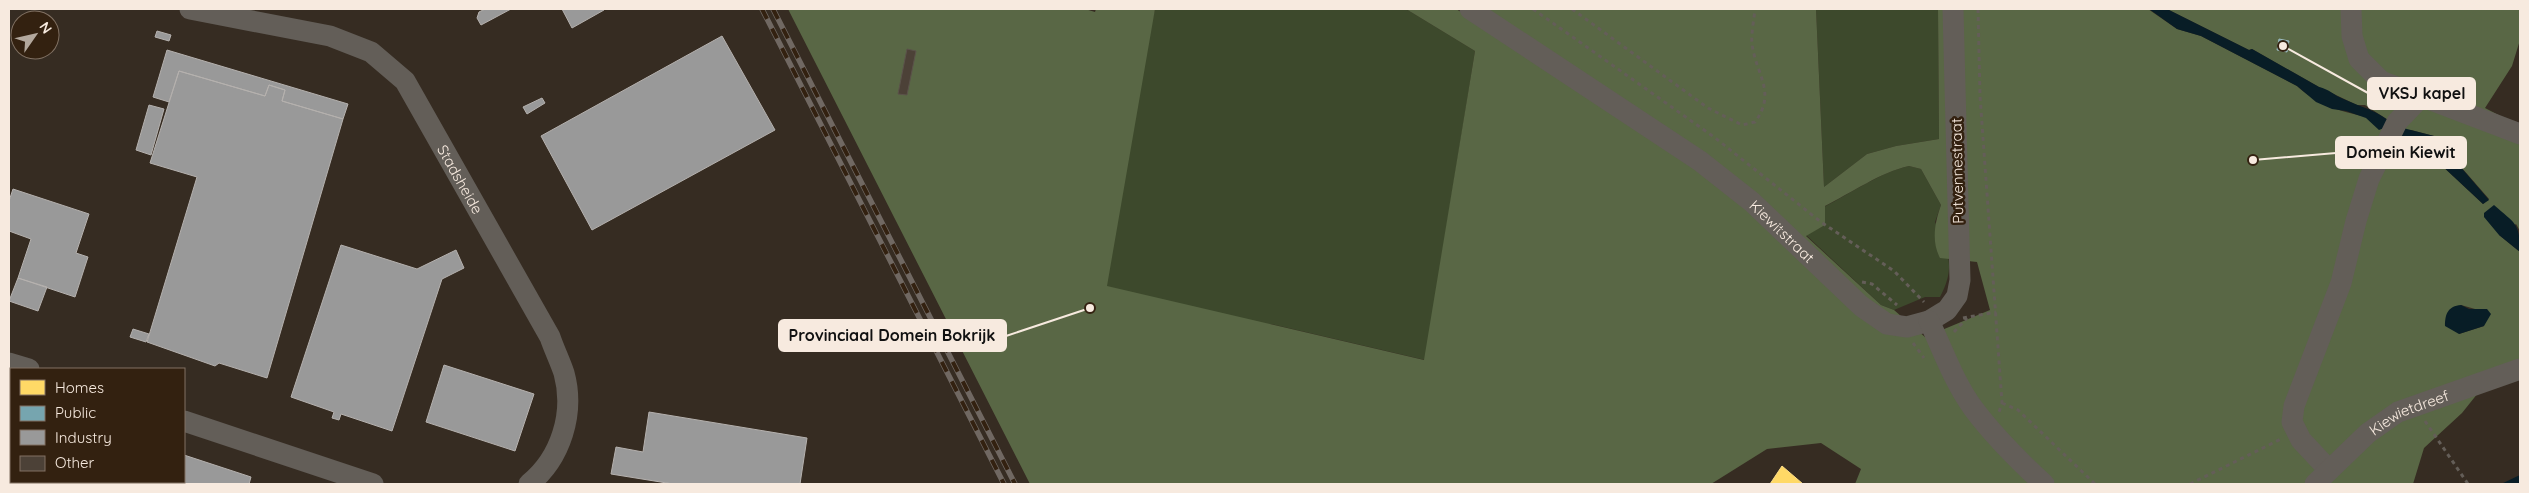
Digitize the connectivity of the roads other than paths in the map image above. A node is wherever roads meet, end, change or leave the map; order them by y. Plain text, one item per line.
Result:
1 (190, 9) edge
2 (1470, 9) edge
3 (1953, 9) edge
4 (2351, 9) edge
5 (2422, 96) junction
6 (2520, 134) edge
7 (1926, 308) junction
8 (9, 362) edge
9 (26, 368) edge
10 (2520, 369) edge
11 (185, 421) edge
12 (2322, 477) edge
13 (373, 484) edge
14 (529, 484) edge
15 (2044, 484) edge

1 - 14 street, Stadsheide
2 - 7 street, Kiewitstraat
3 - 7 street, Putvennestraat
4 - 5 street
5 - 6 street
5 - 12 street
7 - 15 street
8 - 9 street
10 - 12 street, Kiewietdreef
11 - 13 street

